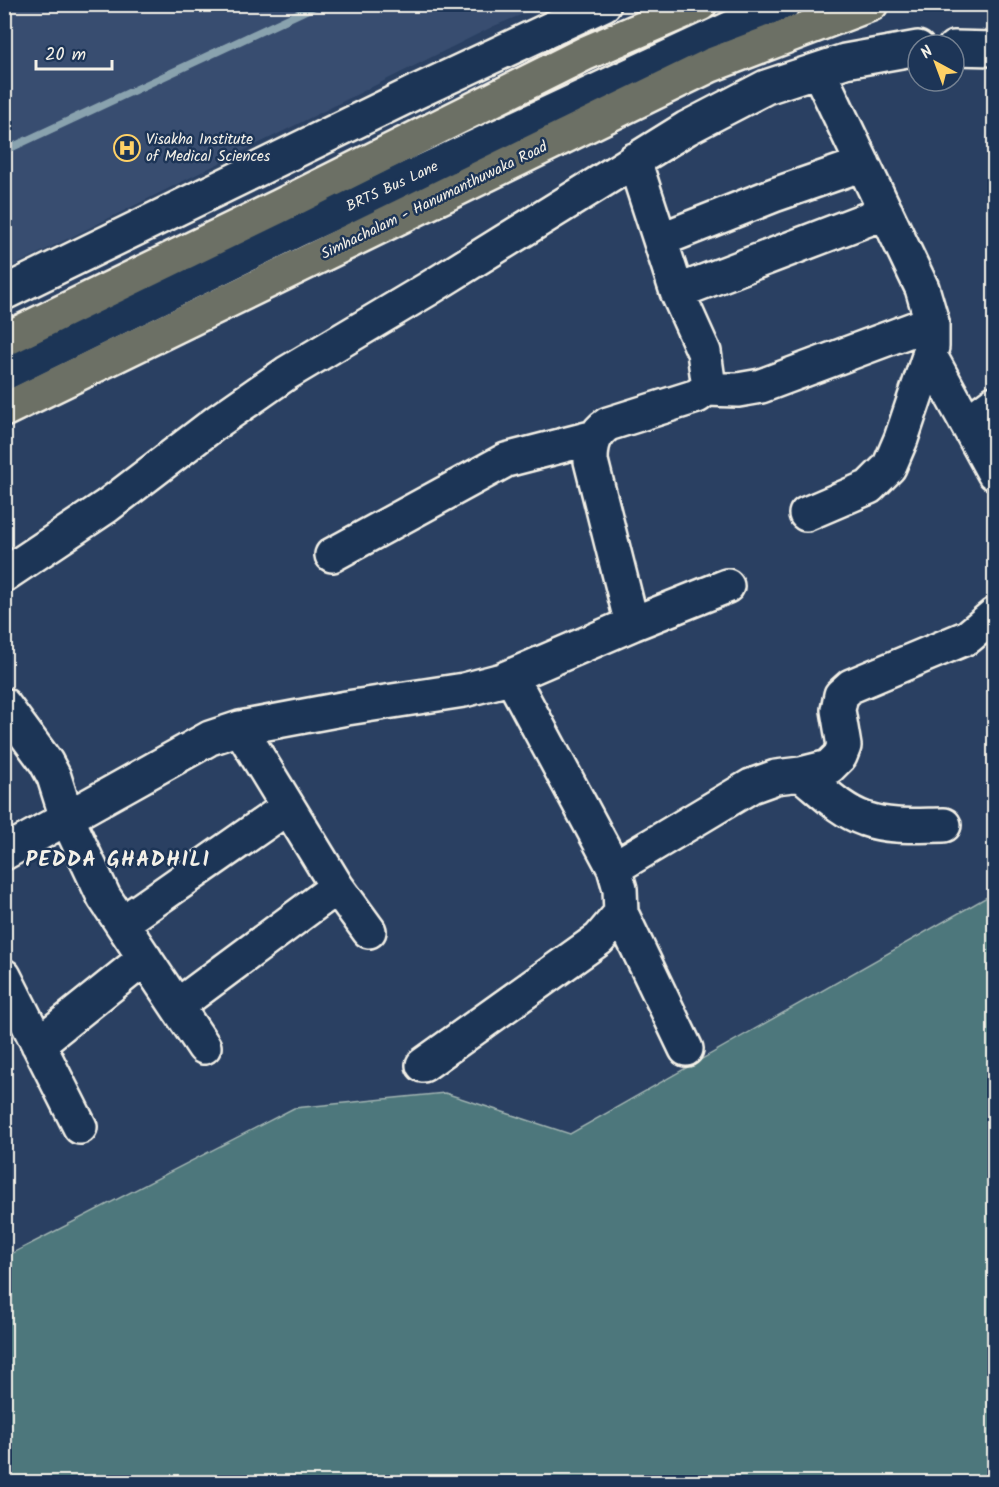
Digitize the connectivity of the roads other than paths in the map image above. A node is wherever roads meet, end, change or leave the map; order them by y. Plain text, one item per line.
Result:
1 (604, 4) edge
2 (700, 4) edge
3 (783, 4) edge
4 (871, 4) edge
5 (966, 48) edge
6 (994, 48) edge
7 (906, 50) edge
8 (818, 70) junction
9 (634, 160) junction
10 (863, 164) junction
11 (886, 212) junction
12 (660, 240) junction
13 (677, 292) junction
14 (4, 293) edge
15 (932, 322) junction
16 (4, 340) edge
17 (929, 354) junction
18 (4, 374) edge
19 (706, 389) junction
20 (994, 403) edge
21 (4, 411) edge
22 (967, 423) junction
23 (595, 437) junction
24 (994, 473) edge
25 (806, 514) dead end
26 (332, 555) dead end
27 (4, 575) edge
28 (728, 586) dead end
29 (994, 615) edge
30 (632, 624) junction
31 (511, 676) junction
32 (4, 705) edge
33 (240, 728) junction
34 (801, 774) junction
35 (288, 807) junction
36 (67, 818) junction
37 (944, 825) dead end
38 (4, 853) edge
39 (615, 868) junction
40 (337, 887) junction
41 (621, 912) junction
42 (122, 923) junction
43 (369, 931) dead end
44 (145, 958) junction
45 (4, 976) edge
46 (177, 1006) junction
47 (38, 1044) junction
48 (204, 1047) dead end
49 (686, 1049) dead end
50 (423, 1065) dead end
51 (80, 1127) dead end

1 - 14 street
2 - 16 main road
3 - 18 street, BRTS Bus Lane
4 - 21 main road, Simhachalam - Hanumanthuwaka Road
5 - 6 street
7 - 8 street
8 - 9 street
8 - 10 street
9 - 12 street
9 - 27 street
10 - 11 street
10 - 12 street
11 - 13 street
11 - 15 street
12 - 13 street
13 - 19 street
15 - 17 street
15 - 19 street
17 - 22 street
17 - 25 street
19 - 23 street
20 - 22 street
22 - 24 street
23 - 26 street
23 - 30 street
28 - 30 street
29 - 34 street
30 - 31 street
31 - 33 street
31 - 39 street
32 - 36 street
33 - 35 street
33 - 36 street
34 - 37 street
34 - 39 street
35 - 40 street
35 - 42 street
36 - 38 street
36 - 42 street
39 - 41 street
40 - 43 street
40 - 46 street
41 - 49 street
41 - 50 street
42 - 44 street
44 - 46 street
44 - 47 street
45 - 47 street
46 - 48 street
47 - 51 street

